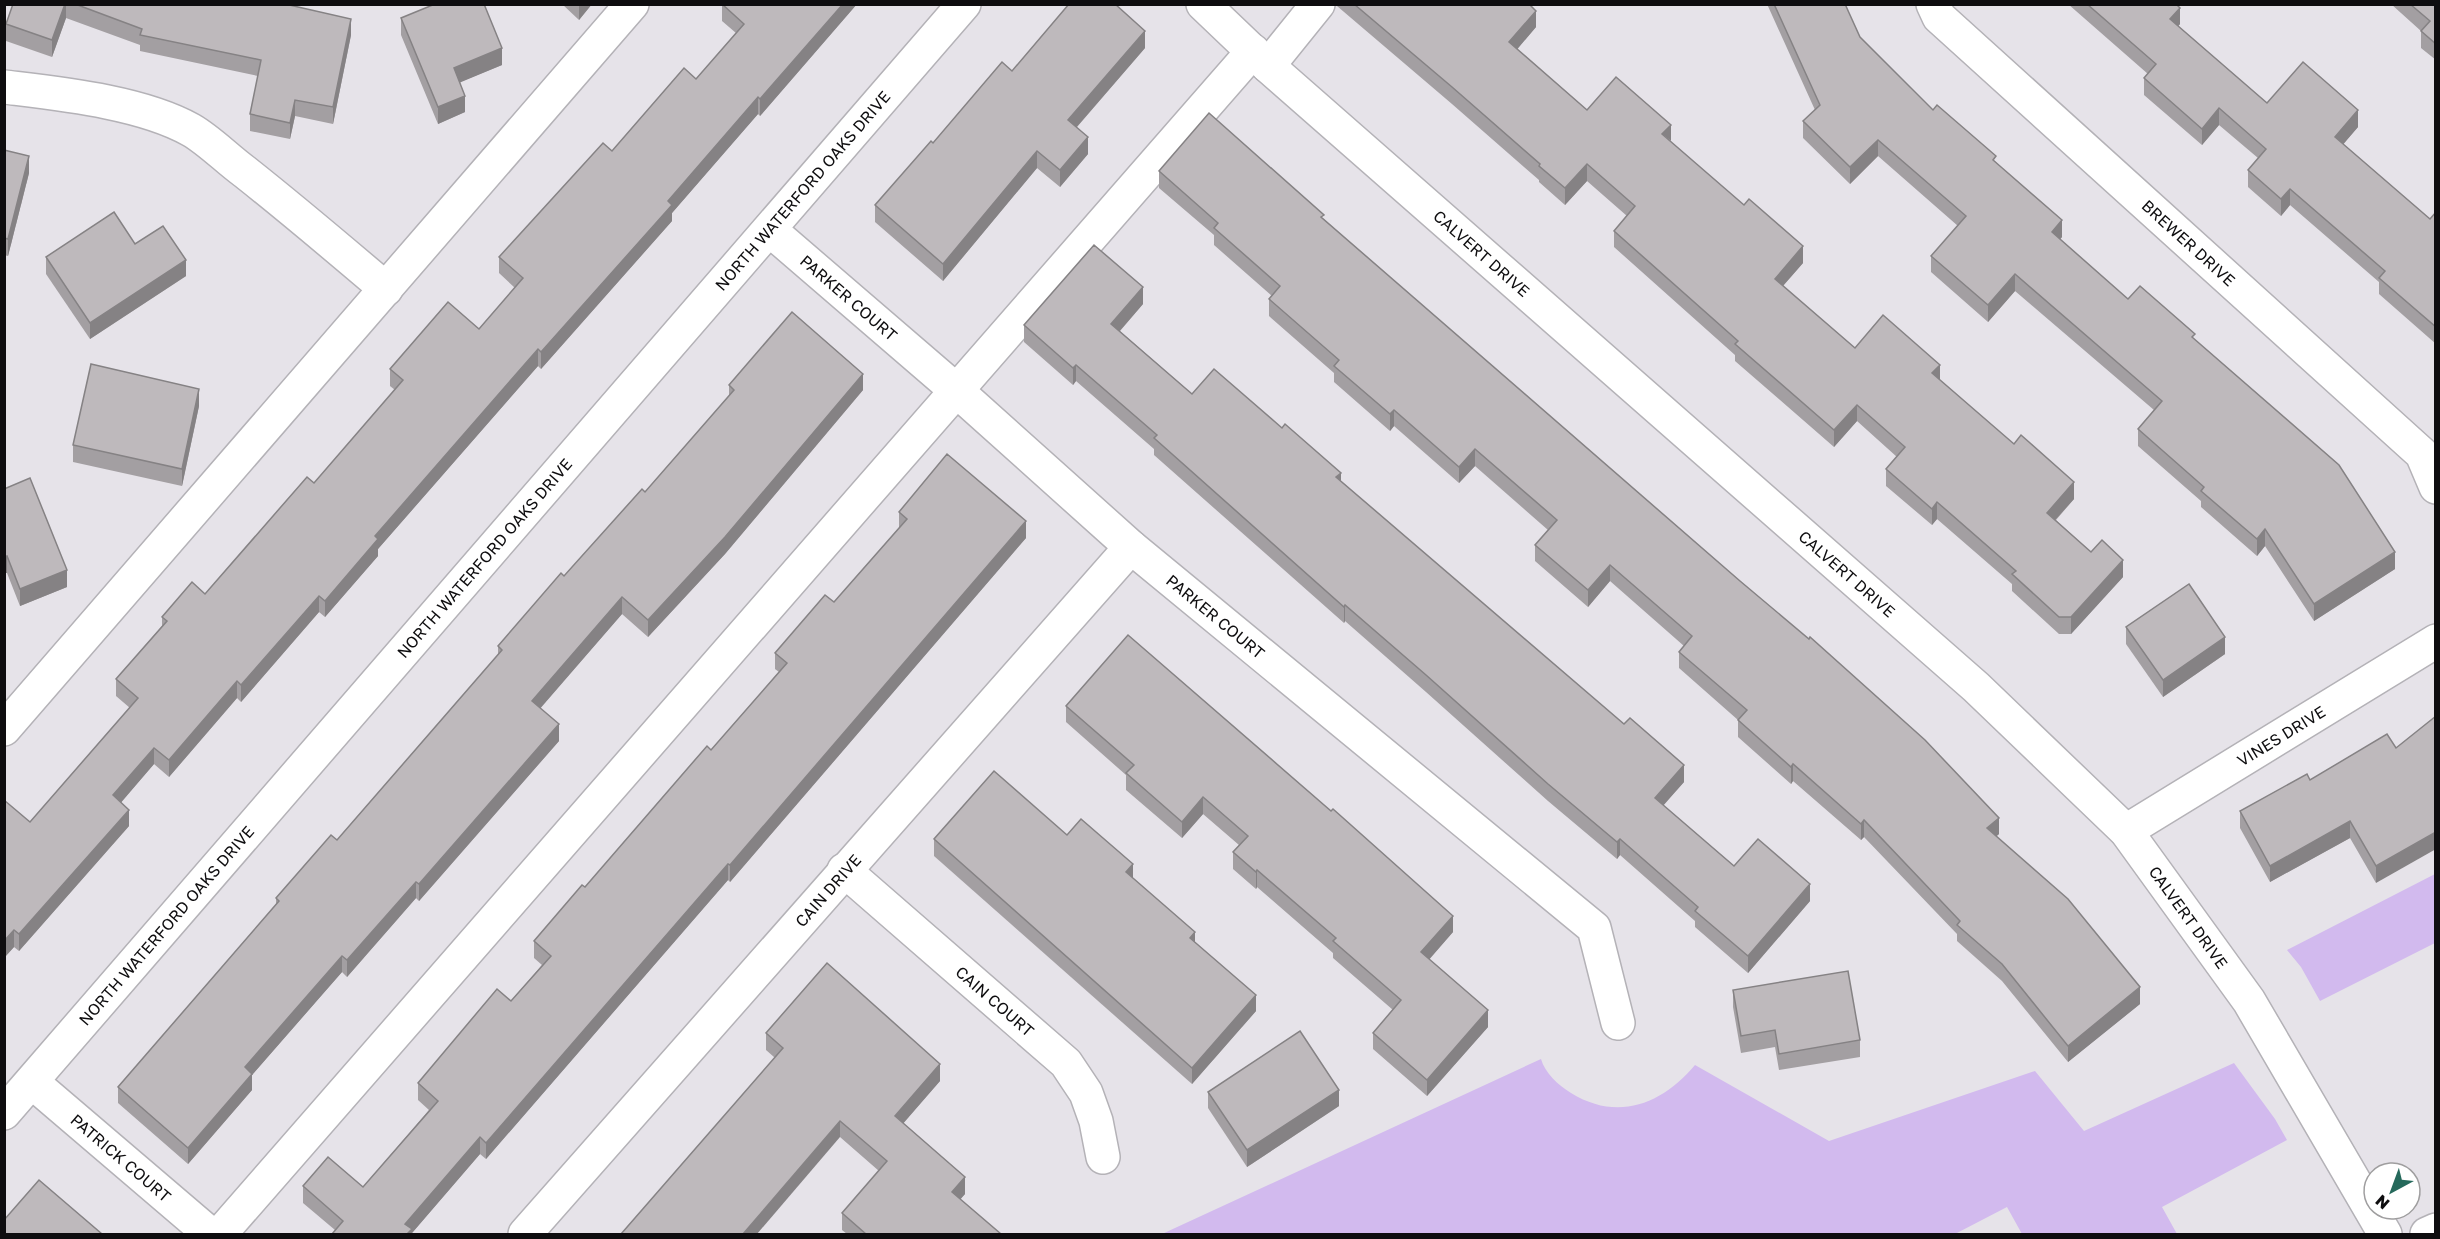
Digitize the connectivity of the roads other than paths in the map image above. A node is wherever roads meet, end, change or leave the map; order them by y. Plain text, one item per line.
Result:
1 (632, 4) edge
2 (964, 4) edge
3 (1203, 4) edge
4 (1318, 4) edge
5 (1933, 4) edge
6 (1261, 58) junction
7 (4, 87) edge
8 (770, 230) junction
9 (386, 289) junction
10 (957, 391) junction
11 (2436, 487) edge
12 (1131, 548) junction
13 (2436, 641) edge
14 (4, 729) edge
15 (2126, 831) junction
16 (844, 870) junction
17 (1618, 1023) dead end
18 (32, 1082) junction
19 (4, 1113) edge
20 (1103, 1157) dead end
21 (2436, 1230) edge
22 (210, 1234) edge
23 (220, 1234) edge
24 (525, 1234) edge
25 (2385, 1234) edge
26 (2427, 1234) edge

1 - 9 street
2 - 8 street, NORTH WATERFORD OAKS DRIVE
3 - 6 street, CALVERT DRIVE
4 - 6 street
5 - 11 street, BREWER DRIVE
6 - 10 street
6 - 15 street, CALVERT DRIVE
7 - 9 street
8 - 10 street, PARKER COURT
8 - 18 street, NORTH WATERFORD OAKS DRIVE
9 - 14 street
10 - 12 street, PARKER COURT
10 - 23 street
12 - 16 street, CAIN DRIVE
12 - 17 street, PARKER COURT
13 - 15 street, VINES DRIVE
15 - 25 street, CALVERT DRIVE
16 - 20 street, CAIN COURT
16 - 24 street, CAIN DRIVE
18 - 19 street, NORTH WATERFORD OAKS DRIVE
18 - 22 street, PATRICK COURT
21 - 26 street

